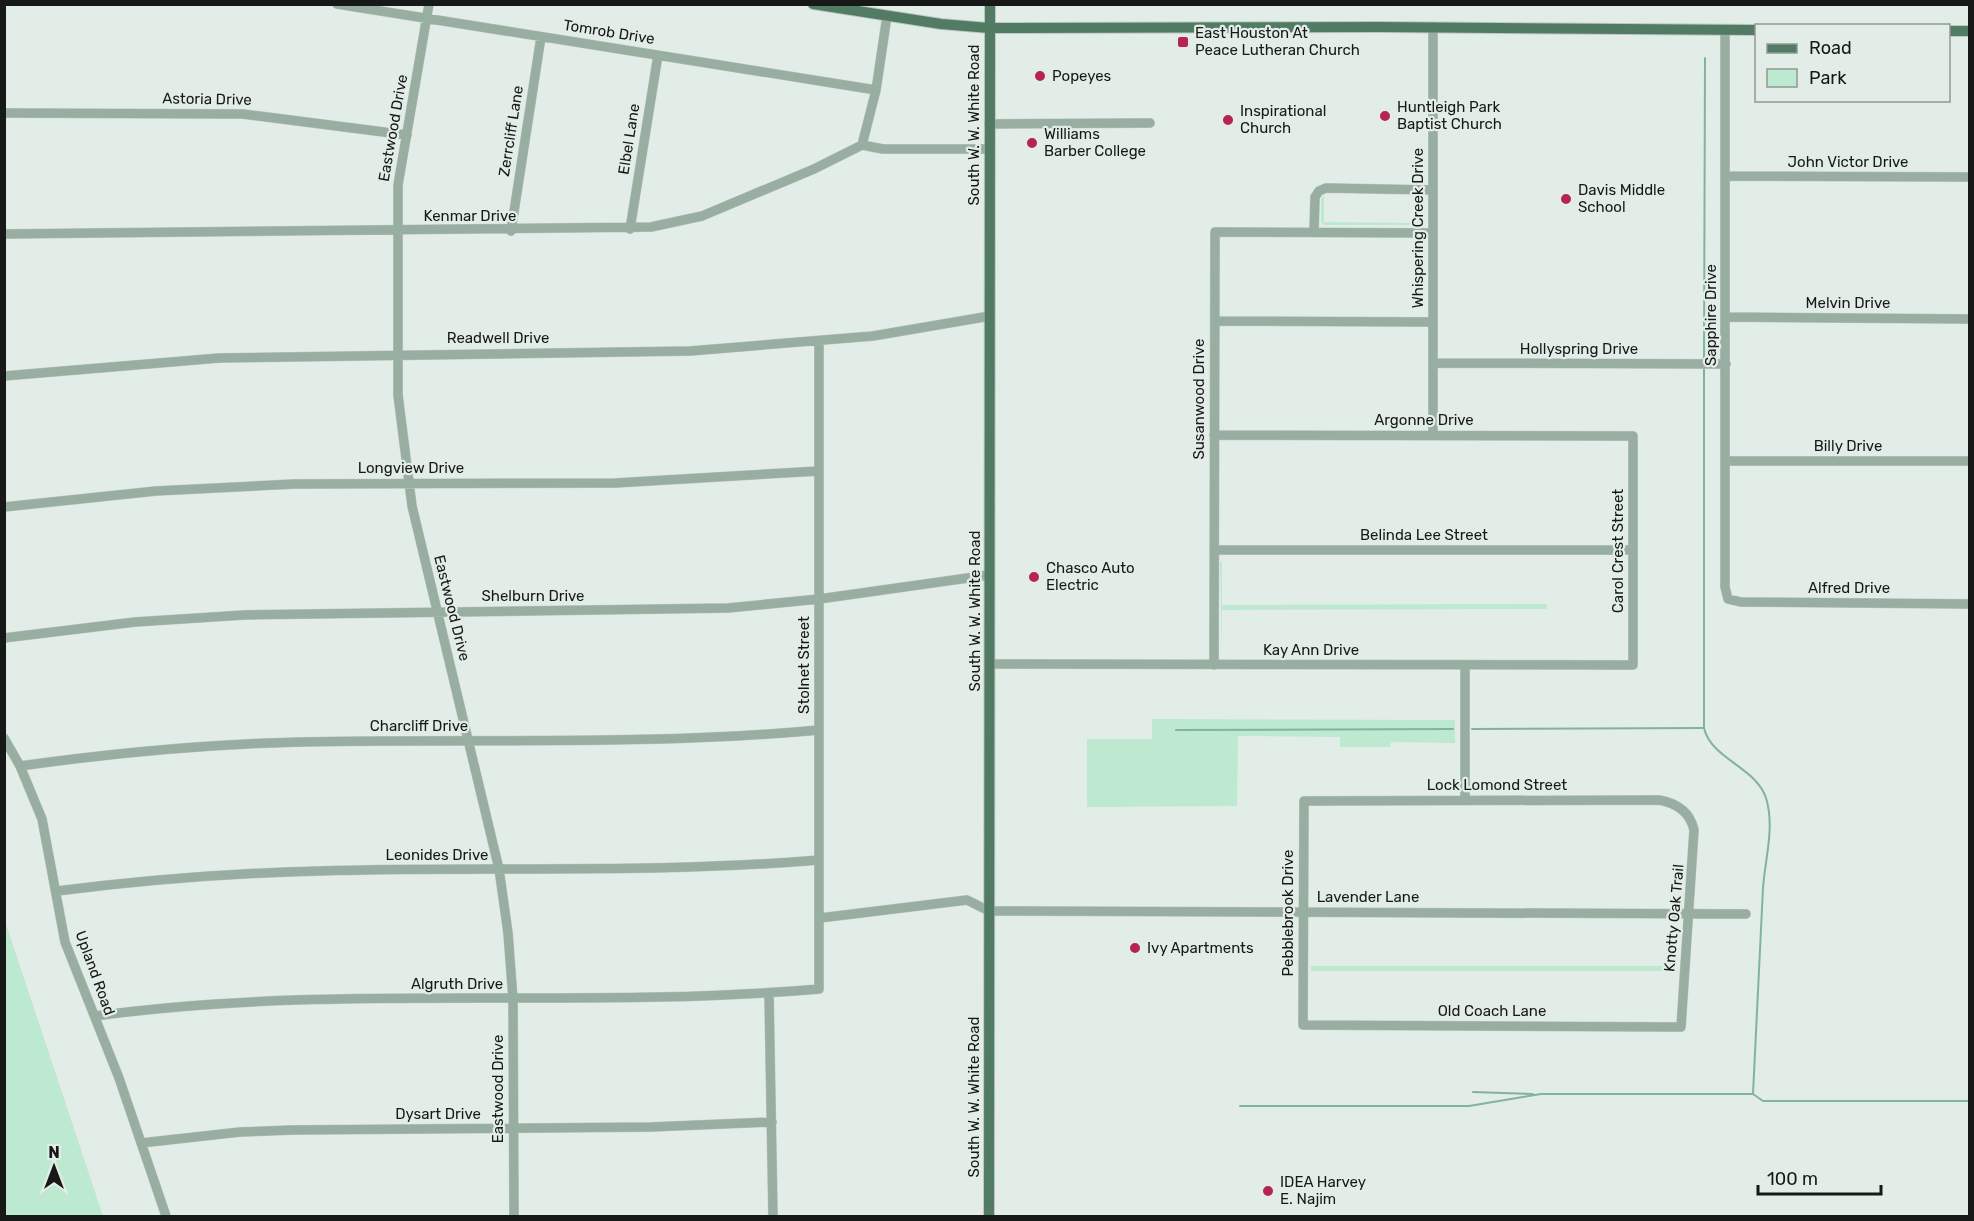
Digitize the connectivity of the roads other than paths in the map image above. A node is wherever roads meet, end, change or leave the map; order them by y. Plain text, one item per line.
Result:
1 (337, 4) edge
2 (429, 4) edge
3 (813, 4) edge
4 (990, 4) edge
5 (887, 16) junction
6 (427, 19) junction
7 (1433, 27) junction
8 (989, 28) junction
9 (1725, 30) junction
10 (1755, 30) edge
11 (1950, 31) edge
12 (1970, 31) edge
13 (542, 37) junction
14 (658, 55) junction
15 (876, 90) junction
16 (4, 113) edge
17 (1150, 123) dead end
18 (989, 124) junction
19 (407, 135) junction
20 (862, 145) junction
21 (989, 149) junction
22 (1725, 176) junction
23 (1970, 177) edge
24 (1433, 190) junction
25 (630, 228) junction
26 (397, 231) junction
27 (511, 231) junction
28 (1314, 232) junction
29 (1433, 233) junction
30 (4, 234) edge
31 (990, 316) junction
32 (1726, 317) junction
33 (1970, 319) edge
34 (1215, 321) junction
35 (1433, 322) junction
36 (819, 341) junction
37 (397, 354) junction
38 (1433, 363) junction
39 (1726, 364) junction
40 (4, 376) edge
41 (1214, 435) junction
42 (1433, 435) junction
43 (1633, 436) joint
44 (1726, 461) junction
45 (1970, 461) edge
46 (819, 471) junction
47 (408, 482) junction
48 (4, 507) edge
49 (1214, 550) junction
50 (1633, 550) junction
51 (989, 575) junction
52 (819, 599) junction
53 (1728, 599) joint
54 (1970, 604) edge
55 (436, 612) junction
56 (4, 638) edge
57 (990, 664) junction
58 (1214, 665) junction
59 (1465, 665) junction
60 (1633, 665) joint
61 (819, 730) junction
62 (4, 738) edge
63 (469, 741) junction
64 (20, 766) junction
65 (1465, 800) junction
66 (1304, 801) joint
67 (1686, 813) joint
68 (819, 860) junction
69 (499, 869) junction
70 (57, 891) junction
71 (989, 910) junction
72 (1303, 912) junction
73 (1689, 913) junction
74 (1746, 914) dead end
75 (819, 918) junction
76 (819, 990) joint
77 (769, 994) junction
78 (513, 999) junction
79 (95, 1016) junction
80 (1303, 1025) joint
81 (1681, 1027) joint
82 (772, 1122) junction
83 (513, 1129) junction
84 (141, 1143) junction
85 (166, 1216) edge
86 (514, 1216) edge
87 (773, 1216) edge
88 (989, 1216) edge

1 - 6 street, Tomrob Drive
2 - 6 street, Eastwood Drive
3 - 5 main road
4 - 8 main road, South W. W. White Road
5 - 8 main road
5 - 15 street
6 - 13 street, Tomrob Drive
6 - 19 street, Eastwood Drive
7 - 8 main road
7 - 9 main road
7 - 24 street, Whispering Creek Drive
8 - 18 main road, South W. W. White Road
9 - 10 main road
9 - 22 street, Sapphire Drive
11 - 12 main road
13 - 14 street, Tomrob Drive
13 - 27 street, Zerrcliff Lane
14 - 15 street, Tomrob Drive
14 - 25 street, Elbel Lane
15 - 20 street
16 - 19 street, Astoria Drive
17 - 18 street
18 - 21 main road, South W. W. White Road
19 - 26 street, Eastwood Drive
20 - 21 street
20 - 25 street, Kenmar Drive
21 - 31 main road, South W. W. White Road
22 - 23 street, John Victor Drive
22 - 32 street, Sapphire Drive
24 - 28 street
24 - 29 street, Whispering Creek Drive
25 - 27 street, Kenmar Drive
26 - 27 street, Kenmar Drive
26 - 30 street, Kenmar Drive
26 - 37 street, Eastwood Drive
28 - 29 street, Susanwood Drive
28 - 34 street, Susanwood Drive
29 - 35 street, Whispering Creek Drive
31 - 36 street, Readwell Drive
31 - 51 main road, South W. W. White Road
32 - 33 street, Melvin Drive
32 - 39 street, Sapphire Drive
34 - 35 street
34 - 41 street, Susanwood Drive
35 - 38 street, Whispering Creek Drive
36 - 37 street, Readwell Drive
36 - 46 street, Stolnet Street
37 - 40 street, Readwell Drive
37 - 47 street, Eastwood Drive
38 - 39 street, Hollyspring Drive
38 - 42 street
39 - 44 street, Sapphire Drive
41 - 42 street, Argonne Drive
41 - 49 street, Susanwood Drive
42 - 43 street, Argonne Drive
43 - 50 street, Carol Crest Street
44 - 45 street, Billy Drive
44 - 53 street, Sapphire Drive
46 - 47 street, Longview Drive
46 - 52 street, Stolnet Street
47 - 48 street, Longview Drive
47 - 55 street, Eastwood Drive
49 - 50 street, Belinda Lee Street
49 - 58 street, Susanwood Drive
50 - 60 street, Carol Crest Street
51 - 52 street, Shelburn Drive
51 - 57 main road, South W. W. White Road
52 - 55 street, Shelburn Drive
52 - 61 street, Stolnet Street
53 - 54 street, Alfred Drive
55 - 56 street, Shelburn Drive
55 - 63 street, Eastwood Drive
57 - 58 street, Kay Ann Drive
57 - 71 main road, South W. W. White Road
58 - 59 street, Kay Ann Drive
59 - 60 street, Kay Ann Drive
59 - 65 street
61 - 63 street, Charcliff Drive
61 - 68 street, Stolnet Street
62 - 64 street, Upland Road
63 - 64 street, Charcliff Drive
63 - 69 street, Eastwood Drive
64 - 70 street, Upland Road
65 - 66 street, Lock Lomond Street
65 - 67 street, Lock Lomond Street
66 - 72 street, Pebblebrook Drive
67 - 73 street, Knotty Oak Trail
68 - 69 street, Leonides Drive
68 - 75 street, Stolnet Street
69 - 70 street, Leonides Drive
69 - 78 street, Eastwood Drive
70 - 79 street, Upland Road
71 - 72 street, Lavender Lane
71 - 75 street
71 - 88 main road, South W. W. White Road
72 - 73 street, Lavender Lane
72 - 80 street, Pebblebrook Drive
73 - 74 street, Lavender Lane
73 - 81 street, Knotty Oak Trail
75 - 76 street, Stolnet Street
76 - 77 street, Algruth Drive
77 - 78 street, Algruth Drive
77 - 82 street
78 - 79 street, Algruth Drive
78 - 83 street, Eastwood Drive
79 - 84 street, Upland Road
80 - 81 street, Old Coach Lane
82 - 83 street, Dysart Drive
82 - 87 street
83 - 84 street, Dysart Drive
83 - 86 street, Eastwood Drive
84 - 85 street, Upland Road

